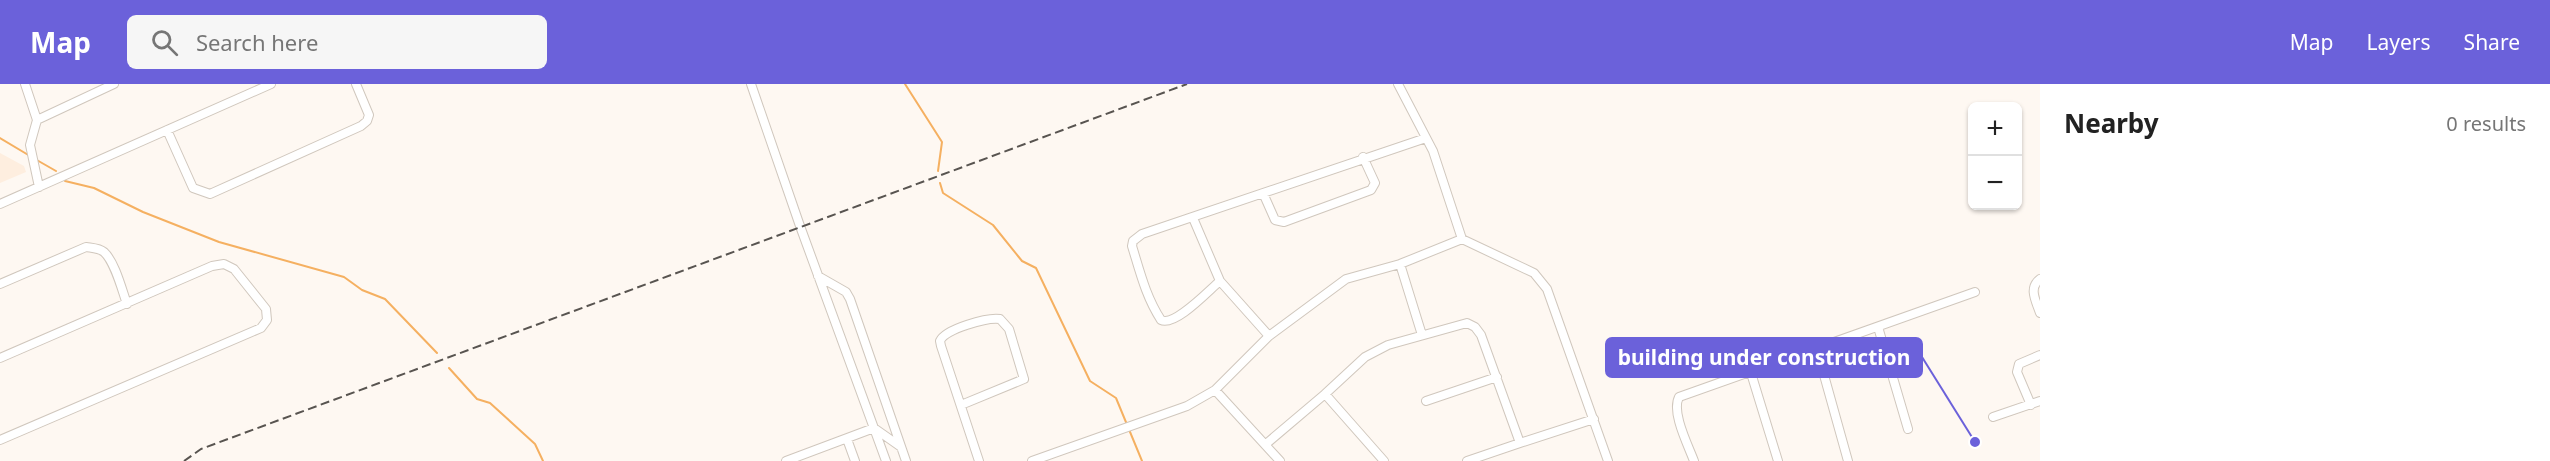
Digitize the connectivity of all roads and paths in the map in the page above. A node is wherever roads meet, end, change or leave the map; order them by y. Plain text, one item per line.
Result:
1 (25, 84) edge
2 (114, 84) edge
3 (272, 84) edge
4 (357, 84) edge
5 (751, 84) edge
6 (1398, 84) edge
7 (37, 120) junction
8 (167, 130) junction
9 (1426, 138) junction
10 (1363, 157) junction
11 (39, 187) junction
12 (1263, 193) junction
13 (0, 204) edge
14 (1193, 218) junction
15 (1462, 239) junction
16 (1400, 264) junction
17 (818, 276) junction
18 (2040, 279) edge
19 (1220, 281) junction
20 (0, 284) edge
21 (1975, 292) dead end
22 (127, 304) junction
23 (2040, 313) edge
24 (1878, 327) junction
25 (1422, 335) junction
26 (1269, 336) junction
27 (1817, 350) junction
28 (2040, 355) edge
29 (0, 358) edge
30 (1751, 373) junction
31 (1497, 377) junction
32 (1215, 390) junction
33 (1325, 394) junction
34 (1426, 401) dead end
35 (2040, 401) edge
36 (961, 405) junction
37 (2031, 405) junction
38 (1993, 417) dead end
39 (1594, 419) junction
40 (874, 428) junction
41 (1908, 429) dead end
42 (847, 439) junction
43 (0, 440) edge
44 (1520, 443) junction
45 (1266, 444) junction
46 (901, 448) junction
47 (1059, 457) edge
48 (786, 461) edge
49 (855, 461) edge
50 (885, 461) edge
51 (906, 461) edge
52 (979, 461) edge
53 (1032, 461) edge
54 (1280, 461) edge
55 (1384, 461) edge
56 (1467, 461) edge
57 (1608, 461) edge
58 (1694, 461) edge
59 (1778, 461) edge
60 (1848, 461) edge

1 - 7 street
2 - 7 street
3 - 8 street
4 - 8 street
5 - 17 street
6 - 9 street
7 - 11 street
8 - 11 street
9 - 10 street
9 - 15 street
10 - 12 street
10 - 12 street
11 - 13 street
12 - 14 street
14 - 19 street
14 - 19 street
15 - 16 street
15 - 39 street
16 - 25 street
16 - 26 street
17 - 40 street
17 - 46 street
18 - 23 street
19 - 26 street
20 - 22 street
21 - 24 street
22 - 29 street
22 - 43 street
24 - 27 street
24 - 41 street
25 - 31 street
25 - 33 street
26 - 32 street
27 - 30 street
27 - 60 street
28 - 37 street
30 - 58 street
30 - 59 street
31 - 34 street
31 - 44 street
32 - 45 street
32 - 47 street
33 - 45 street
33 - 55 street
35 - 37 street
36 - 36 street
36 - 52 street
37 - 38 street
39 - 44 street
39 - 57 street
40 - 42 street
40 - 46 street
40 - 50 street
42 - 48 street
42 - 49 street
44 - 56 street
45 - 54 street
46 - 51 street
47 - 53 street

